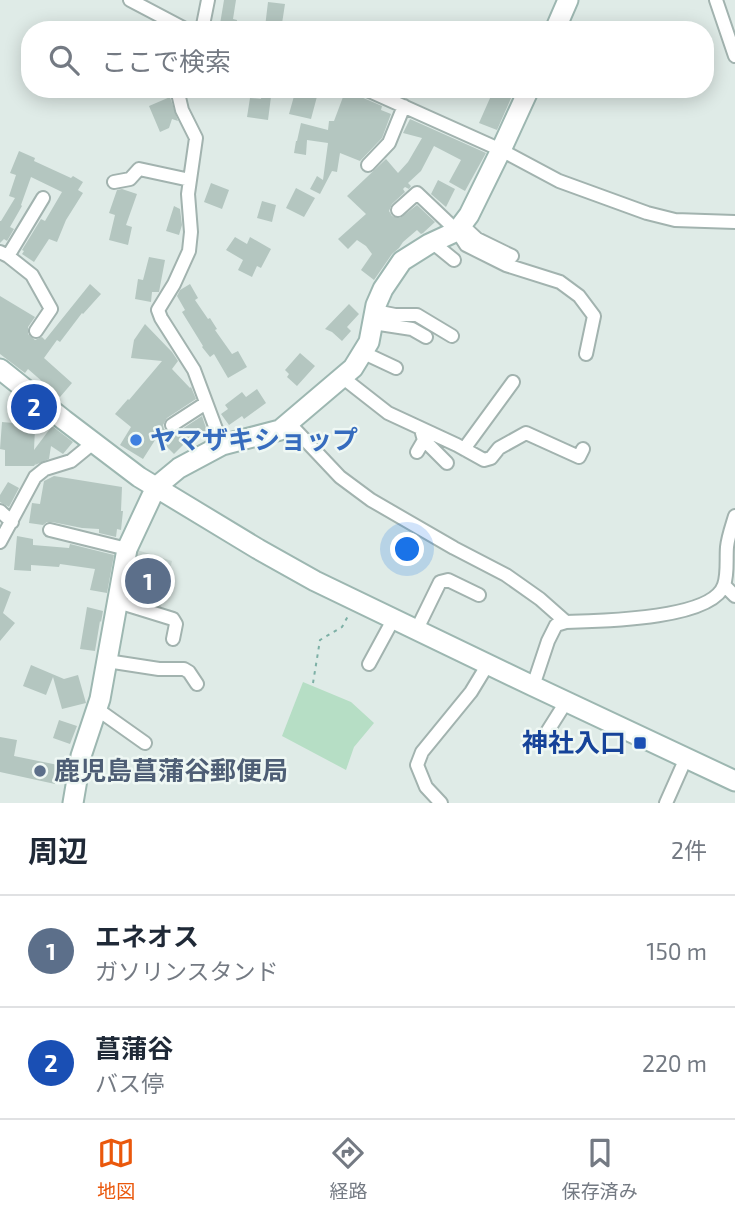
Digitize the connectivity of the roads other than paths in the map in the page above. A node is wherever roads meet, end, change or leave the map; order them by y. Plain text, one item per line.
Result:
1 (130, 0) edge
2 (208, 0) edge
3 (568, 0) edge
4 (716, 0) edge
5 (170, 21) edge
6 (204, 21) edge
7 (559, 21) edge
8 (735, 56) edge
9 (179, 98) edge
10 (386, 98) edge
11 (525, 98) edge
12 (404, 106) junction
13 (501, 150) junction
14 (368, 165) dead end
15 (190, 180) junction
16 (114, 183) dead end
17 (43, 198) dead end
18 (398, 210) dead end
19 (735, 222) edge
20 (459, 228) junction
21 (433, 243) junction
22 (4, 254) edge
23 (512, 256) dead end
24 (454, 260) dead end
25 (374, 317) junction
26 (36, 331) dead end
27 (452, 336) dead end
28 (426, 337) dead end
29 (364, 352) junction
30 (586, 354) dead end
31 (396, 368) dead end
32 (0, 369) edge
33 (342, 377) junction
34 (513, 382) dead end
35 (206, 403) junction
36 (289, 423) junction
37 (172, 425) dead end
38 (423, 434) junction
39 (93, 443) junction
40 (222, 445) junction
41 (464, 449) junction
42 (583, 449) dead end
43 (416, 452) dead end
44 (447, 463) dead end
45 (156, 487) junction
46 (0, 511) edge
47 (734, 520) edge
48 (12, 523) junction
49 (50, 530) dead end
50 (0, 542) edge
51 (127, 549) junction
52 (724, 585) junction
53 (479, 595) dead end
54 (735, 596) edge
55 (118, 602) junction
56 (394, 618) junction
57 (566, 622) junction
58 (417, 629) junction
59 (173, 639) dead end
60 (107, 661) junction
61 (369, 664) dead end
62 (488, 664) junction
63 (197, 684) dead end
64 (533, 686) junction
65 (566, 702) junction
66 (97, 709) junction
67 (542, 740) dead end
68 (145, 743) dead end
69 (686, 758) junction
70 (735, 781) edge
71 (73, 803) edge
72 (441, 803) edge
73 (666, 803) edge

1 - 5 street
2 - 6 street
3 - 7 street
4 - 8 street
9 - 15 street
10 - 12 street
11 - 13 street
12 - 13 street
12 - 14 street
13 - 19 street
13 - 20 street
15 - 16 street
15 - 35 street
17 - 22 street
18 - 20 street
20 - 21 street
20 - 23 street
20 - 30 street
21 - 24 street
21 - 25 street
22 - 26 street
25 - 27 street
25 - 28 street
25 - 29 street
29 - 31 street
29 - 33 street
32 - 39 street
33 - 36 street
33 - 38 street
34 - 41 street
35 - 37 street
35 - 40 street
36 - 40 street
36 - 57 street
38 - 41 street
38 - 43 street
38 - 44 street
39 - 45 street
39 - 48 street
40 - 45 street
41 - 42 street
45 - 51 street
45 - 56 street
46 - 48 street
47 - 52 street
48 - 50 street
49 - 51 street
51 - 55 street
52 - 54 street
52 - 57 street
53 - 58 street
55 - 59 street
55 - 60 street
56 - 58 street
56 - 61 street
57 - 64 street
58 - 62 street
60 - 63 street
60 - 66 street
62 - 64 street
62 - 72 street
64 - 65 street
65 - 67 street
65 - 69 street
66 - 68 street
66 - 71 street
69 - 70 street
69 - 73 street

